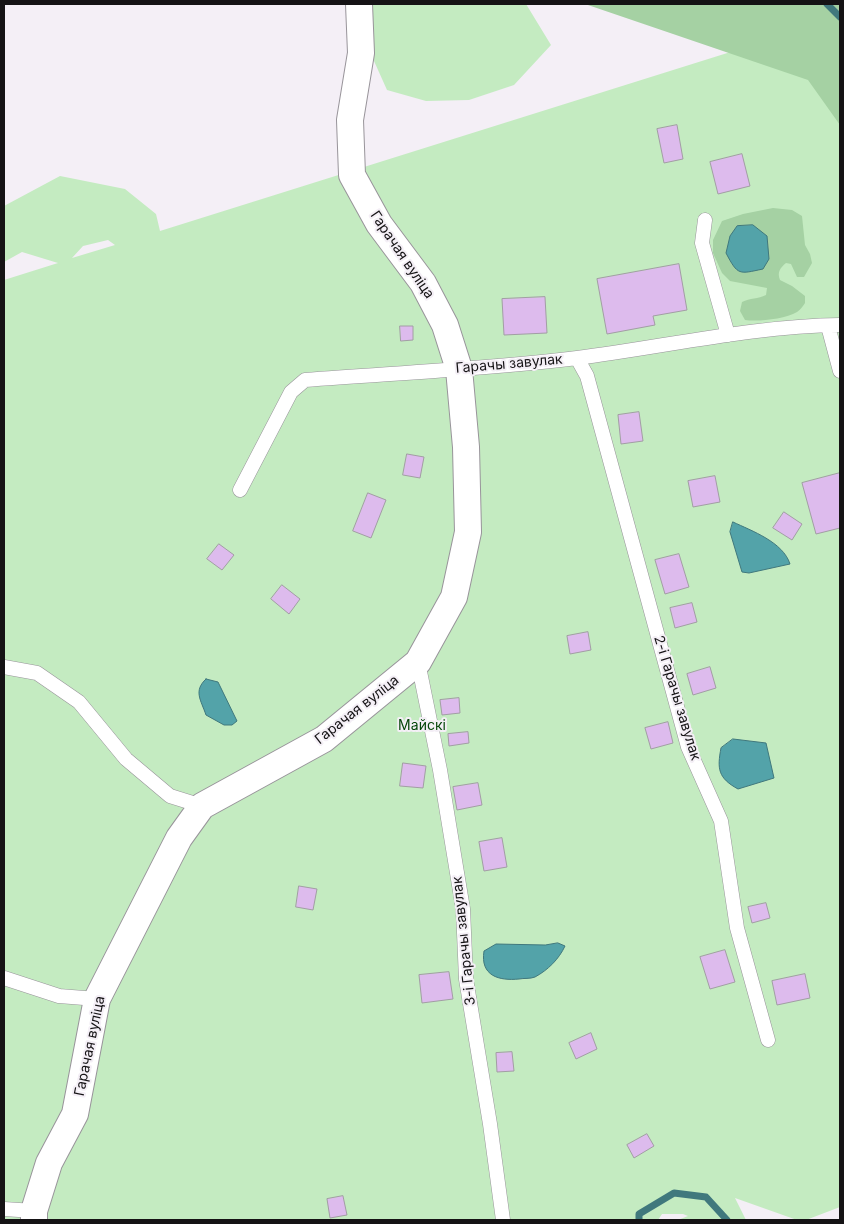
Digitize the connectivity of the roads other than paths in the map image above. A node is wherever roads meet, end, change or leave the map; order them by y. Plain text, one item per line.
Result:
1 (359, 4) edge
2 (704, 220) dead end
3 (834, 326) edge
4 (728, 335) junction
5 (577, 358) junction
6 (459, 369) junction
7 (840, 371) edge
8 (240, 490) dead end
9 (418, 662) junction
10 (4, 667) edge
11 (202, 806) junction
12 (4, 978) edge
13 (98, 999) junction
14 (768, 1040) dead end
15 (4, 1209) edge
16 (34, 1216) edge
17 (503, 1220) edge

1 - 6 street, Гарачая вуліца
2 - 4 lane
3 - 4 lane, Гарачы завулак
3 - 7 lane
4 - 5 lane, Гарачы завулак
5 - 6 lane, Гарачы завулак
5 - 14 lane, 2-і Гарачы завулак
6 - 8 lane, Гарачы завулак
6 - 9 street, Гарачая вуліца
9 - 11 street, Гарачая вуліца
9 - 17 lane, 3-і Гарачы завулак
10 - 11 lane
11 - 13 street, Гарачая вуліца
12 - 13 lane
13 - 16 street, Гарачая вуліца
15 - 16 lane

